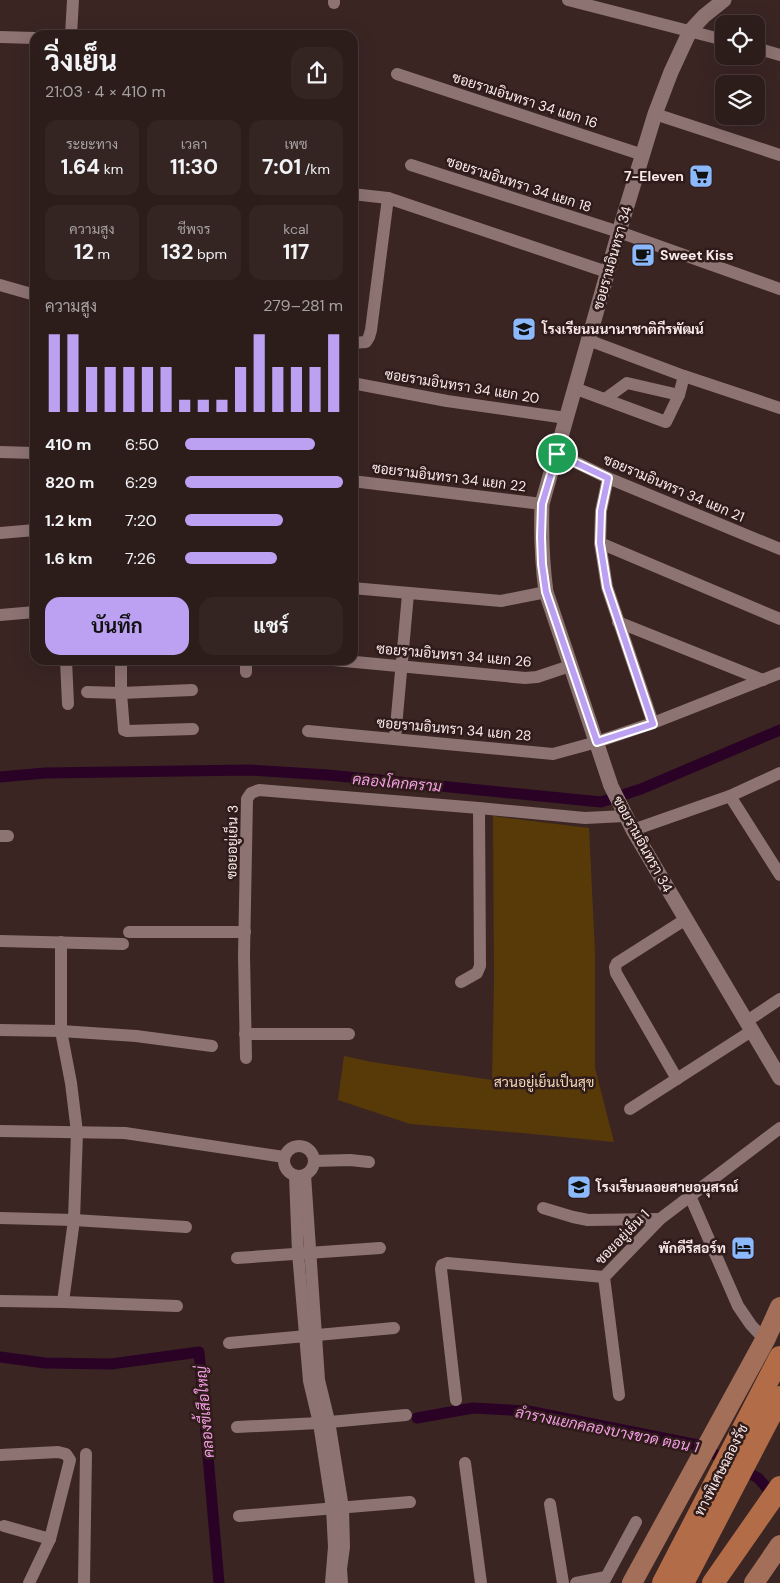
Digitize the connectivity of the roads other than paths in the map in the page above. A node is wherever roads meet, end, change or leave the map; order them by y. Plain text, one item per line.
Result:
1 (73, 0) edge
2 (568, 0) edge
3 (724, 0) edge
4 (71, 30) edge
5 (690, 31) junction
6 (0, 37) edge
7 (30, 38) edge
8 (715, 38) edge
9 (765, 50) edge
10 (780, 54) edge
11 (397, 74) dead end
12 (656, 114) junction
13 (643, 155) junction
14 (780, 155) edge
15 (411, 165) dead end
16 (358, 195) edge
17 (388, 198) junction
18 (619, 232) junction
19 (607, 272) junction
20 (0, 285) edge
21 (780, 289) edge
22 (30, 294) edge
23 (588, 340) junction
24 (358, 343) edge
25 (684, 376) junction
26 (358, 384) edge
27 (574, 388) junction
28 (679, 395) junction
29 (605, 399) junction
30 (780, 408) edge
31 (566, 418) junction
32 (0, 452) edge
33 (30, 453) edge
34 (557, 454) junction
35 (608, 478) junction
36 (358, 482) edge
37 (542, 504) junction
38 (30, 530) edge
39 (0, 533) edge
40 (600, 543) junction
41 (780, 549) edge
42 (358, 589) edge
43 (546, 592) junction
44 (408, 594) junction
45 (30, 612) edge
46 (0, 615) edge
47 (780, 619) edge
48 (618, 622) junction
49 (358, 662) edge
50 (66, 665) edge
51 (121, 665) edge
52 (402, 666) junction
53 (570, 666) junction
54 (780, 673) edge
55 (763, 680) junction
56 (192, 690) dead end
57 (87, 692) dead end
58 (121, 693) junction
59 (68, 704) dead end
60 (653, 724) junction
61 (193, 729) dead end
62 (308, 731) dead end
63 (395, 738) junction
64 (597, 742) junction
65 (780, 773) edge
66 (730, 796) junction
67 (479, 808) junction
68 (622, 810) junction
69 (633, 830) junction
70 (780, 875) edge
71 (686, 920) junction
72 (129, 932) dead end
73 (245, 932) junction
74 (0, 941) edge
75 (61, 942) junction
76 (123, 944) dead end
77 (461, 982) dead end
78 (780, 999) edge
79 (750, 1026) junction
80 (0, 1030) edge
81 (60, 1031) junction
82 (245, 1034) junction
83 (349, 1034) dead end
84 (212, 1046) dead end
85 (246, 1058) dead end
86 (780, 1078) edge
87 (677, 1079) junction
88 (630, 1109) dead end
89 (780, 1128) edge
90 (0, 1131) edge
91 (78, 1132) junction
92 (284, 1157) junction
93 (314, 1162) junction
94 (369, 1162) dead end
95 (300, 1176) junction
96 (690, 1196) junction
97 (543, 1208) dead end
98 (0, 1218) edge
99 (660, 1219) junction
100 (74, 1220) junction
101 (186, 1227) dead end
102 (380, 1248) dead end
103 (304, 1253) junction
104 (237, 1258) dead end
105 (604, 1277) junction
106 (0, 1301) edge
107 (63, 1302) junction
108 (177, 1306) dead end
109 (780, 1308) edge
110 (394, 1328) dead end
111 (310, 1335) junction
112 (764, 1340) junction
113 (228, 1343) dead end
114 (780, 1357) edge
115 (619, 1395) dead end
116 (780, 1397) edge
117 (456, 1400) dead end
118 (406, 1415) dead end
119 (324, 1422) junction
120 (237, 1427) dead end
121 (86, 1454) dead end
122 (0, 1455) edge
123 (465, 1464) dead end
124 (777, 1492) edge
125 (410, 1502) dead end
126 (550, 1504) dead end
127 (337, 1508) junction
128 (239, 1516) dead end
129 (636, 1522) dead end
130 (4, 1526) dead end
131 (50, 1539) junction
132 (780, 1545) edge
133 (605, 1580) edge
134 (30, 1583) edge
135 (84, 1583) edge
136 (331, 1583) edge
137 (342, 1583) edge
138 (481, 1583) edge
139 (563, 1583) edge
140 (576, 1583) edge
141 (632, 1583) edge
142 (662, 1583) edge
143 (683, 1583) edge
144 (713, 1583) edge
145 (754, 1583) edge

1 - 4 street
2 - 5 street
3 - 5 street, ซอยรามอินทรา 34
5 - 8 street
5 - 12 street, ซอยรามอินทรา 34
6 - 7 street
9 - 10 street
11 - 13 street, ซอยรามอินทรา 34 แยก 16
12 - 13 street, ซอยรามอินทรา 34
12 - 14 street
13 - 18 street, ซอยรามอินทรา 34
15 - 18 street, ซอยรามอินทรา 34 แยก 18
16 - 17 street
17 - 19 street
17 - 24 street
18 - 19 street, ซอยรามอินทรา 34
18 - 21 street, ซอยรามอินทรา 34 แยก 18
19 - 23 street, ซอยรามอินทรา 34
20 - 22 street
23 - 25 street
23 - 27 street, ซอยรามอินทรา 34
25 - 28 street
25 - 30 street
26 - 31 street, ซอยรามอินทรา 34 แยก 20
27 - 29 street
27 - 31 street, ซอยรามอินทรา 34
28 - 29 street
28 - 29 street
31 - 34 street, ซอยรามอินทรา 34
32 - 33 street
34 - 35 street, ซอยรามอินทรา 34 แยก 21
34 - 37 street, ซอยรามอินทรา 34
35 - 40 street
35 - 41 street, ซอยรามอินทรา 34 แยก 21
36 - 37 street, ซอยรามอินทรา 34 แยก 22
37 - 43 street, ซอยรามอินทรา 34
38 - 39 street
40 - 47 street
40 - 48 street
42 - 44 street
43 - 44 street
43 - 53 street, ซอยรามอินทรา 34
44 - 52 street
45 - 46 street
48 - 55 street
48 - 60 street
49 - 52 street, ซอยรามอินทรา 34 แยก 26
50 - 59 street
51 - 58 street
52 - 53 street, ซอยรามอินทรา 34 แยก 26
52 - 63 street
53 - 64 street, ซอยรามอินทรา 34
54 - 55 street, ซอยรามอินทรา 34 แยก 28
55 - 60 street, ซอยรามอินทรา 34 แยก 28
56 - 58 street
57 - 58 street
58 - 61 street
60 - 64 street, ซอยรามอินทรา 34 แยก 28
62 - 63 street, ซอยรามอินทรา 34 แยก 28
63 - 64 street, ซอยรามอินทรา 34 แยก 28
64 - 68 street, ซอยรามอินทรา 34
65 - 66 street
66 - 69 street
66 - 70 street
67 - 68 street, ซอยอยู่เย็น 3
67 - 73 street, ซอยอยู่เย็น 3
67 - 77 street
68 - 69 street, ซอยรามอินทรา 34
69 - 71 street, ซอยรามอินทรา 34
71 - 79 street, ซอยรามอินทรา 34
71 - 87 street
72 - 73 street
73 - 82 street, ซอยอยู่เย็น 3
74 - 75 street
75 - 76 street
75 - 81 street
78 - 79 street
79 - 86 street, ซอยรามอินทรา 34
79 - 87 street
80 - 81 street
81 - 84 street
81 - 91 street
82 - 83 street
82 - 85 street, ซอยอยู่เย็น 3
87 - 88 street
89 - 96 street, ซอยอยู่เย็น 1
90 - 91 street
91 - 92 street
91 - 100 street
92 - 93 street
92 - 95 street
93 - 94 street
93 - 95 street
95 - 103 street
96 - 99 street, ซอยอยู่เย็น 1
96 - 112 street
97 - 99 street
98 - 100 street
99 - 105 street, ซอยอยู่เย็น 1
100 - 101 street
100 - 107 street
102 - 103 street
103 - 104 street
103 - 111 street
105 - 115 street, ซอยอยู่เย็น 1
105 - 117 street
106 - 107 street
107 - 108 street
109 - 112 main road
110 - 111 street
111 - 113 street
111 - 119 street
112 - 141 main road
114 - 142 highway, ทางพิเศษฉลองรัช
116 - 143 highway, ทางพิเศษฉลองรัช
118 - 119 street
119 - 120 street
119 - 127 street
121 - 135 street
122 - 131 street
123 - 138 street
124 - 144 highway
125 - 127 street
126 - 139 street
127 - 128 street
127 - 136 street
127 - 137 street
129 - 133 street
130 - 131 street
131 - 134 street
132 - 145 main road
133 - 140 street

